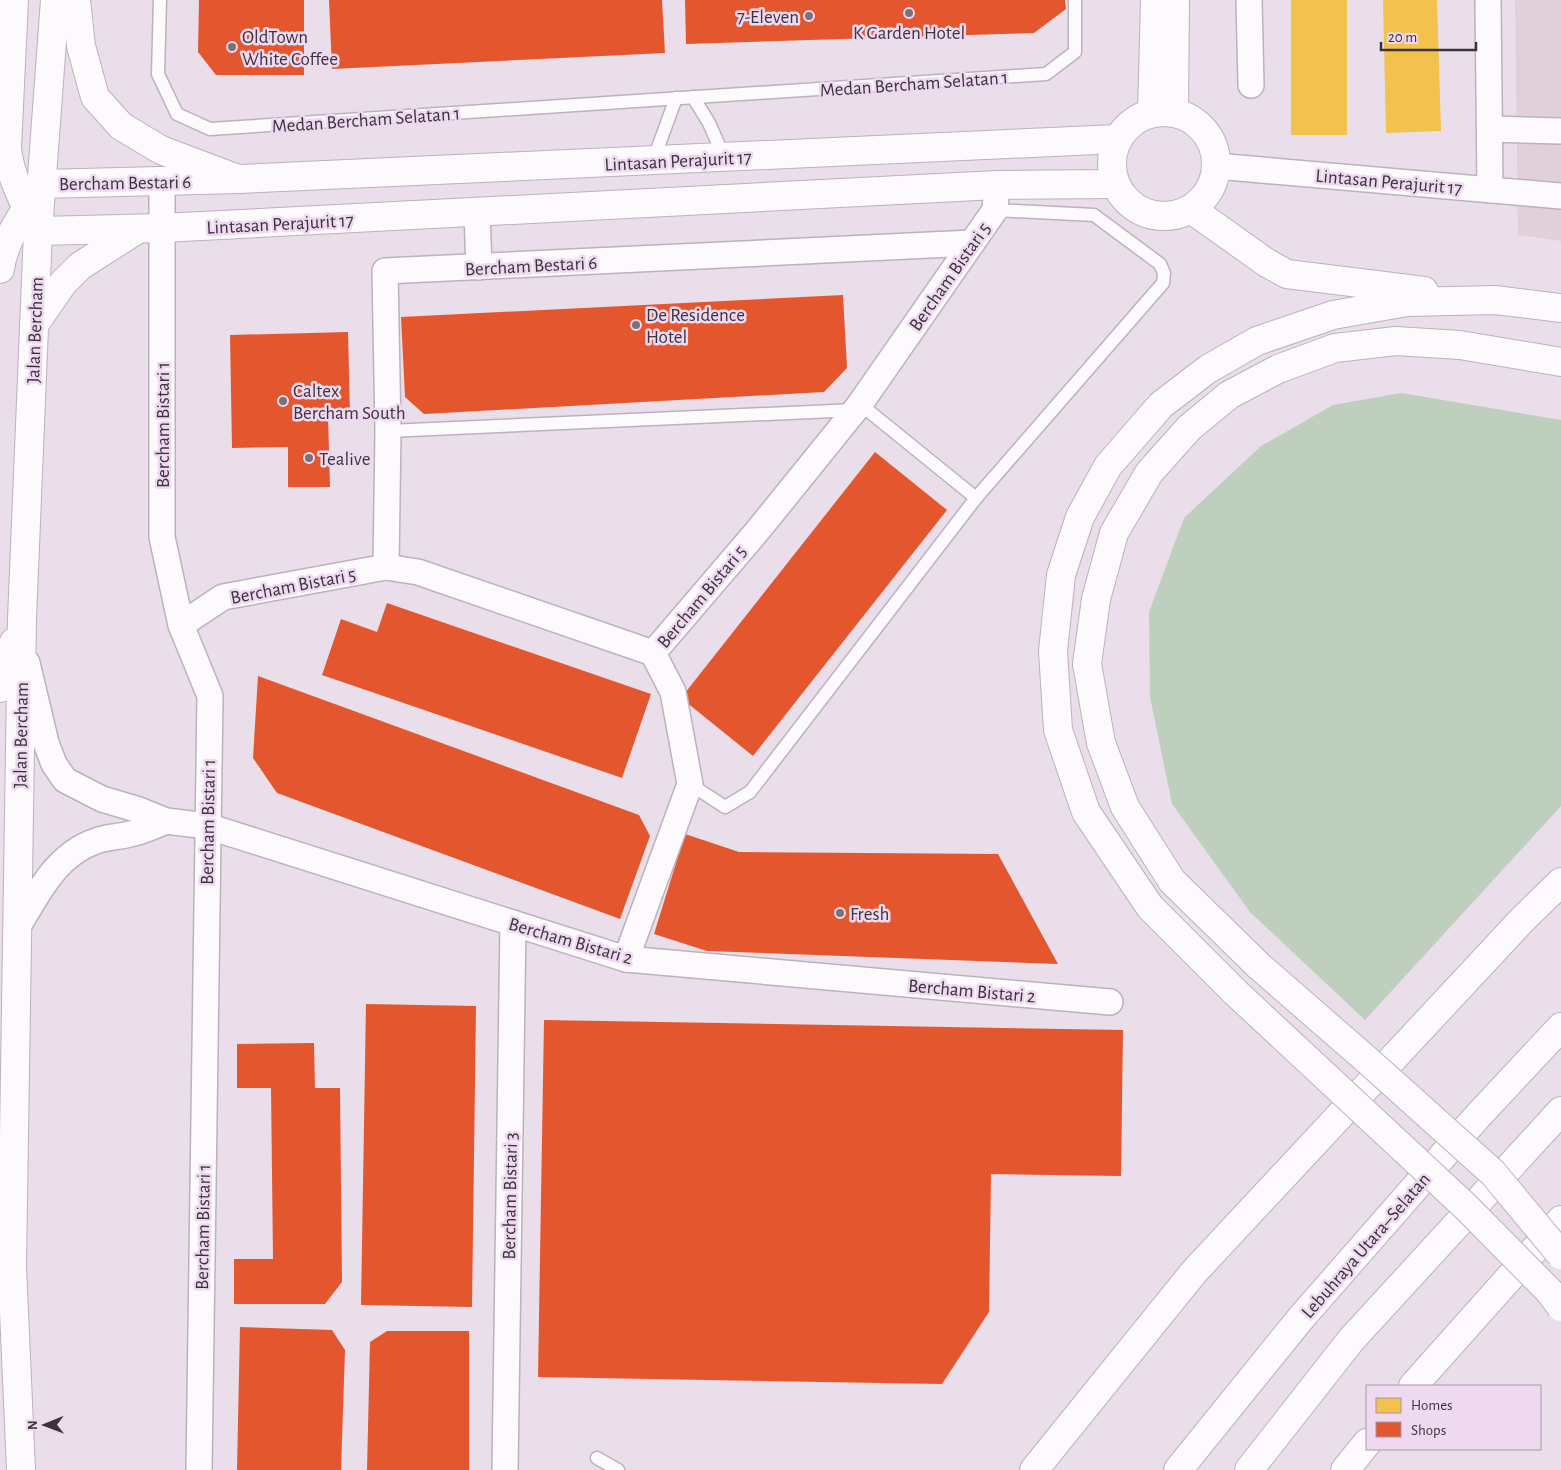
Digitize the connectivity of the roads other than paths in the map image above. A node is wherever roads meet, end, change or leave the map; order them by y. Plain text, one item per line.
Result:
1 (14, 0) edge
2 (55, 0) edge
3 (76, 0) edge
4 (160, 0) edge
5 (1155, 0) edge
6 (1175, 0) edge
7 (1249, 0) edge
8 (1488, 0) edge
9 (1078, 2) edge
10 (1250, 85) dead end
11 (676, 98) junction
12 (694, 98) junction
13 (1163, 113) junction
14 (1490, 129) junction
15 (1561, 131) edge
16 (1118, 138) junction
17 (1031, 143) junction
18 (724, 158) junction
19 (653, 161) junction
20 (1216, 166) junction
21 (238, 179) junction
22 (162, 182) junction
23 (42, 184) junction
24 (1115, 184) junction
25 (1490, 190) junction
26 (1561, 196) edge
27 (996, 197) junction
28 (1191, 209) junction
29 (477, 213) junction
30 (34, 226) junction
31 (150, 229) junction
32 (972, 243) junction
33 (479, 267) junction
34 (0, 269) edge
35 (1495, 300) junction
36 (1561, 308) edge
37 (34, 325) junction
38 (1561, 362) edge
39 (858, 407) junction
40 (388, 431) junction
41 (976, 498) junction
42 (386, 567) junction
43 (181, 625) junction
44 (22, 629) junction
45 (653, 653) junction
46 (0, 688) edge
47 (690, 784) junction
48 (166, 821) junction
49 (207, 826) junction
50 (1561, 882) edge
51 (513, 922) junction
52 (17, 928) junction
53 (626, 959) junction
54 (1110, 1002) dead end
55 (1561, 1027) edge
56 (1561, 1110) edge
57 (1561, 1220) edge
58 (1561, 1255) edge
59 (1561, 1307) edge
60 (1415, 1385) edge
61 (1366, 1444) edge
62 (596, 1458) dead end
63 (21, 1470) edge
64 (199, 1470) edge
65 (505, 1470) edge
66 (618, 1470) edge
67 (1034, 1470) edge
68 (1178, 1470) edge
69 (1250, 1470) edge
70 (1346, 1470) edge

1 - 30 main road
2 - 23 main road, Jalan Bercham
3 - 21 main road
4 - 11 lane, Medan Bercham Selatan 1
5 - 13 main road
6 - 13 main road
7 - 10 street
8 - 14 street
9 - 12 lane, Medan Bercham Selatan 1
11 - 12 lane, Medan Bercham Selatan 1
11 - 19 lane
12 - 18 lane
13 - 16 main road
13 - 20 main road
14 - 15 street
14 - 25 street
16 - 17 main road, Lintasan Perajurit 17
16 - 24 main road
17 - 18 main road, Lintasan Perajurit 17
17 - 27 main road
18 - 19 main road, Lintasan Perajurit 17
19 - 21 main road, Lintasan Perajurit 17
20 - 25 street, Lintasan Perajurit 17
20 - 28 main road
21 - 22 main road, Bercham Bestari 6
22 - 23 main road, Bercham Bestari 6
22 - 31 street, Bercham Bistari 1
23 - 30 main road, Jalan Bercham
24 - 27 main road
24 - 28 main road
25 - 26 street, Lintasan Perajurit 17
27 - 29 main road, Lintasan Perajurit 17
27 - 32 street, Bercham Bistari 5
27 - 41 lane
28 - 35 main road
29 - 31 main road, Lintasan Perajurit 17
29 - 33 street
30 - 31 main road
30 - 34 main road
30 - 37 main road, Jalan Bercham
31 - 37 main road
31 - 43 street, Bercham Bistari 1
32 - 33 street, Bercham Bestari 6
32 - 39 street, Bercham Bistari 5
33 - 40 street, Bercham Bestari 6
35 - 36 main road
35 - 59 main road, bridge
37 - 44 main road, Jalan Bercham
38 - 58 main road, bridge
39 - 40 lane
39 - 41 lane
39 - 45 street, Bercham Bistari 5
40 - 42 street, Bercham Bestari 6
41 - 47 lane
42 - 43 street, Bercham Bistari 5
42 - 45 street, Bercham Bistari 5
43 - 49 street, Bercham Bistari 1
44 - 46 main road
44 - 48 street, Bercham Bistari 2
44 - 52 main road, Jalan Bercham
45 - 47 street
47 - 53 street
48 - 49 street, Bercham Bistari 2
48 - 52 street, Bercham Bistari 2
49 - 51 street, Bercham Bistari 2
49 - 64 street, Bercham Bistari 1
50 - 67 main road
51 - 53 street, Bercham Bistari 2
51 - 65 street, Bercham Bistari 3
52 - 63 main road, Jalan Bercham
53 - 54 street, Bercham Bistari 2
55 - 68 main road, Lebuhraya Utara–Selatan
56 - 69 main road
57 - 60 main road
61 - 70 main road
62 - 66 lane

